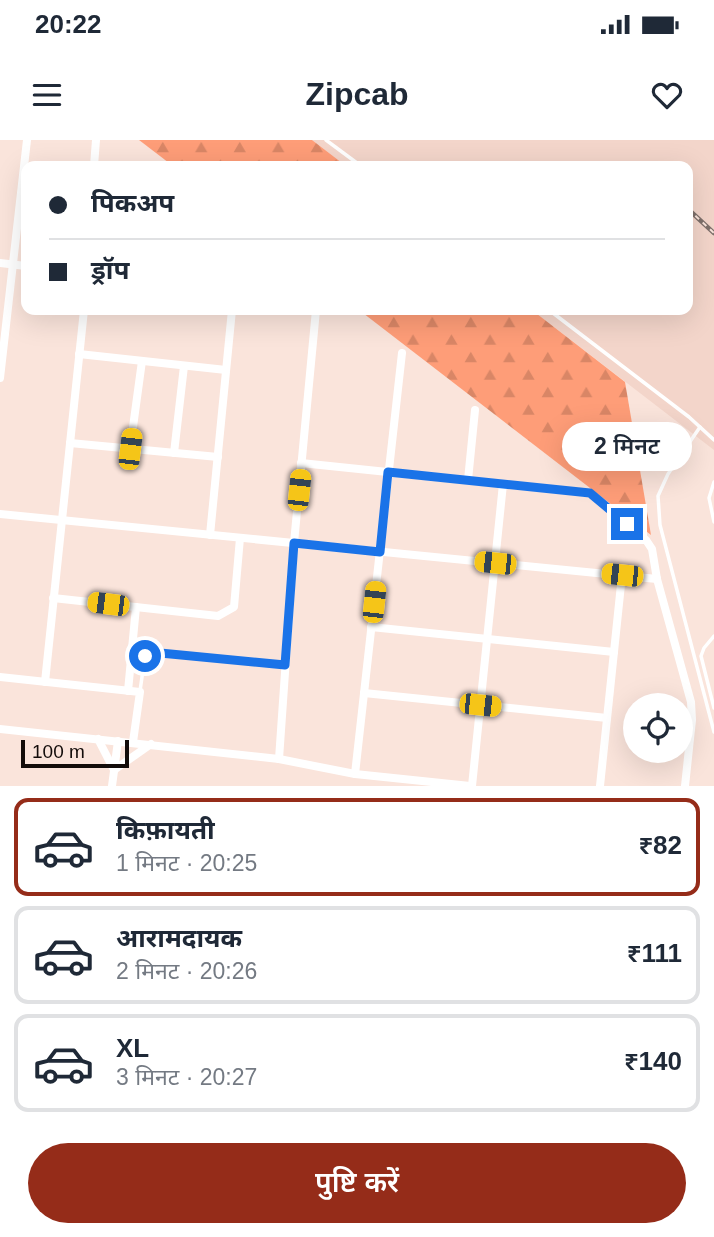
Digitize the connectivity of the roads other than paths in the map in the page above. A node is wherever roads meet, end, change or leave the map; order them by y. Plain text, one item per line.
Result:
1 (27, 140) edge
2 (96, 140) edge
3 (326, 140) edge
4 (26, 161) edge
5 (94, 161) edge
6 (354, 161) edge
7 (21, 207) edge
8 (0, 263) edge
9 (13, 264) junction
10 (21, 265) edge
11 (83, 315) edge
12 (232, 315) edge
13 (316, 315) edge
14 (555, 315) edge
15 (2, 346) edge
16 (402, 353) dead end
17 (79, 354) junction
18 (142, 361) junction
19 (184, 366) junction
20 (226, 370) junction
21 (0, 378) edge
22 (475, 410) dead end
23 (700, 427) junction
24 (714, 440) edge
25 (70, 443) junction
26 (130, 449) junction
27 (174, 453) junction
28 (218, 457) junction
29 (301, 463) junction
30 (388, 472) junction
31 (468, 480) junction
32 (714, 482) edge
33 (503, 484) junction
34 (0, 514) edge
35 (62, 520) junction
36 (714, 522) edge
37 (209, 535) junction
38 (240, 538) junction
39 (294, 543) junction
40 (380, 552) junction
41 (495, 563) junction
42 (622, 575) junction
43 (657, 579) junction
44 (53, 598) junction
45 (136, 607) junction
46 (372, 627) junction
47 (714, 636) edge
48 (487, 638) junction
49 (614, 652) junction
50 (285, 665) junction
51 (0, 677) edge
52 (45, 682) junction
53 (128, 691) junction
54 (139, 692) junction
55 (364, 693) junction
56 (480, 705) junction
57 (714, 708) edge
58 (607, 718) junction
59 (0, 729) edge
60 (714, 732) edge
61 (98, 739) junction
62 (118, 741) junction
63 (134, 742) junction
64 (151, 744) junction
65 (279, 759) junction
66 (114, 770) junction
67 (355, 774) junction
68 (111, 786) edge
69 (471, 786) edge
70 (600, 786) edge
71 (685, 786) edge

1 - 4 street
2 - 5 street
3 - 6 lane
7 - 9 street
8 - 9 street
9 - 10 street
9 - 15 street
11 - 17 street
12 - 20 street
13 - 29 street
14 - 23 lane
15 - 21 street
16 - 30 street
17 - 18 street
17 - 25 street
18 - 19 street
18 - 26 street
19 - 20 street
19 - 27 street
20 - 28 street
22 - 31 street
23 - 24 lane
23 - 60 lane
25 - 26 street
25 - 35 street
26 - 27 street
27 - 28 street
28 - 37 street
29 - 30 street
29 - 39 street
30 - 31 street
30 - 40 street
31 - 33 street
32 - 36 lane
33 - 41 street
33 - 43 street
34 - 35 street
35 - 37 street
35 - 44 street
37 - 38 street
38 - 39 street
38 - 45 street
39 - 40 street
39 - 50 street
40 - 41 street
40 - 46 street
41 - 42 street
41 - 48 street
42 - 43 street
42 - 49 street
43 - 71 street
44 - 45 street
44 - 52 street
45 - 53 street
46 - 48 street
46 - 55 street
47 - 57 lane
48 - 49 street
48 - 56 street
49 - 58 street
50 - 54 lane
50 - 65 street
51 - 52 street
52 - 53 street
53 - 54 street
54 - 63 street
55 - 56 street
55 - 67 street
56 - 58 street
56 - 69 street
58 - 70 street
59 - 61 street
61 - 62 street
61 - 66 street
62 - 63 street
62 - 66 street
63 - 64 street
64 - 65 street
64 - 66 street
65 - 67 street
66 - 68 street
67 - 69 street

